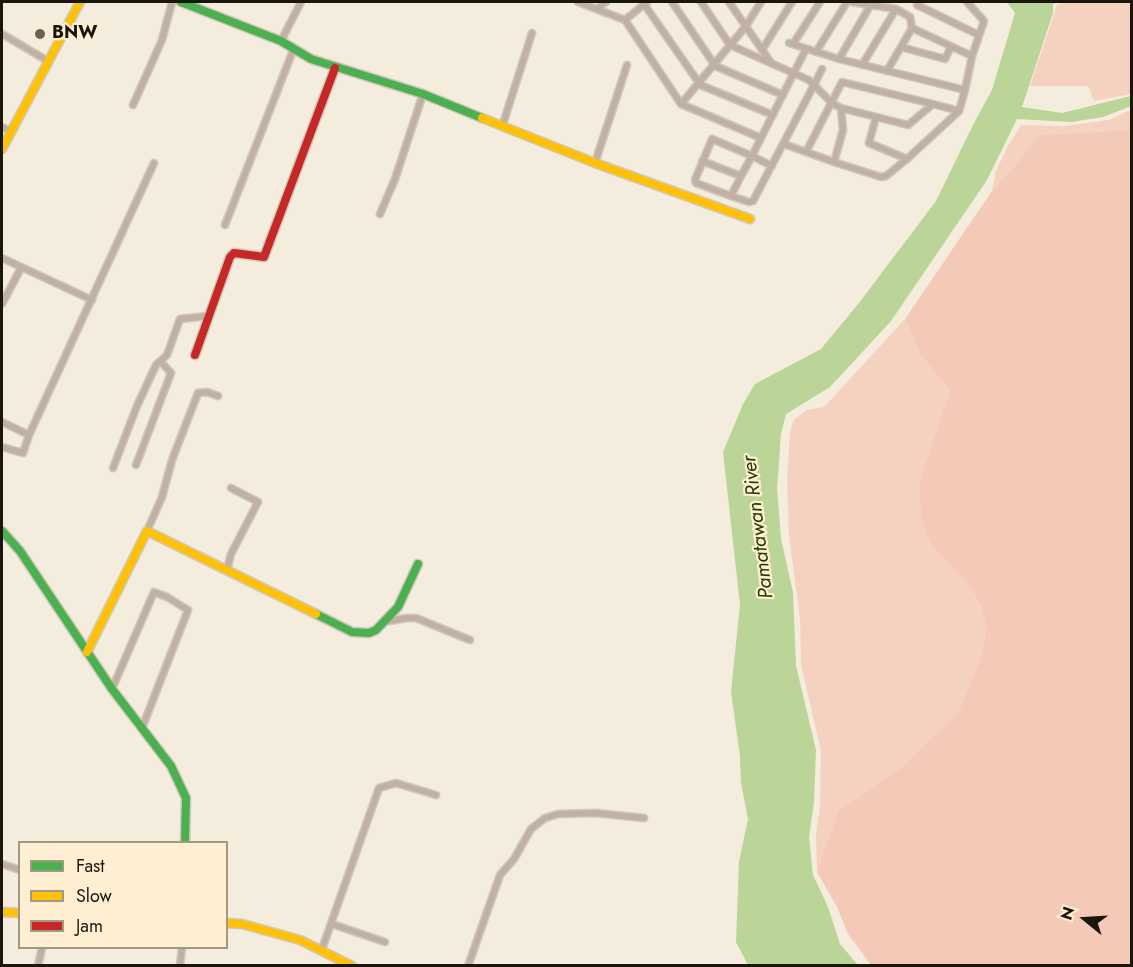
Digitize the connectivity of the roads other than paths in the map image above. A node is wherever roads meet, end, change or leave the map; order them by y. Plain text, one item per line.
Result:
1 (80, 2) edge
2 (172, 2) edge
3 (181, 2) edge
4 (301, 2) edge
5 (578, 2) edge
6 (606, 2) edge
7 (672, 2) edge
8 (701, 2) edge
9 (761, 2) edge
10 (792, 2) edge
11 (820, 2) edge
12 (850, 2) edge
13 (966, 2) edge
14 (646, 3) edge
15 (732, 3) edge
16 (918, 3) edge
17 (870, 6) junction
18 (597, 9) junction
19 (896, 9) junction
20 (910, 17) junction
21 (625, 20) junction
22 (746, 26) junction
23 (912, 28) junction
24 (532, 33) dead end
25 (2, 34) edge
26 (979, 35) junction
27 (281, 41) junction
28 (730, 45) junction
29 (951, 46) junction
30 (901, 47) junction
31 (294, 48) junction
32 (806, 49) junction
33 (762, 50) junction
34 (816, 52) junction
35 (972, 56) junction
36 (839, 58) junction
37 (48, 61) junction
38 (714, 64) junction
39 (772, 64) junction
40 (627, 65) dead end
41 (862, 65) junction
42 (335, 68) junction
43 (822, 69) dead end
44 (888, 71) junction
45 (794, 74) junction
46 (698, 83) junction
47 (814, 85) junction
48 (965, 90) junction
49 (423, 94) junction
50 (783, 95) junction
51 (832, 102) junction
52 (681, 104) junction
53 (933, 104) junction
54 (133, 105) dead end
55 (841, 108) junction
56 (959, 111) junction
57 (773, 115) junction
58 (876, 117) junction
59 (502, 126) junction
60 (2, 127) edge
61 (11, 131) junction
62 (761, 138) junction
63 (784, 144) junction
64 (2, 149) edge
65 (806, 152) junction
66 (752, 156) junction
67 (907, 159) junction
68 (702, 161) junction
69 (834, 162) junction
70 (154, 163) dead end
71 (596, 163) junction
72 (772, 165) junction
73 (741, 176) junction
74 (730, 196) junction
75 (380, 214) dead end
76 (750, 219) dead end
77 (225, 225) dead end
78 (2, 258) edge
79 (21, 268) junction
80 (92, 300) junction
81 (2, 303) edge
82 (208, 316) junction
83 (195, 355) dead end
84 (161, 362) junction
85 (218, 396) dead end
86 (2, 422) edge
87 (29, 435) junction
88 (2, 447) edge
89 (136, 465) dead end
90 (113, 468) dead end
91 (231, 488) dead end
92 (2, 531) edge
93 (147, 531) junction
94 (418, 564) dead end
95 (227, 570) junction
96 (382, 622) junction
97 (470, 640) dead end
98 (87, 652) junction
99 (112, 689) junction
100 (142, 728) junction
101 (436, 795) dead end
102 (644, 818) dead end
103 (185, 841) edge
104 (2, 864) edge
105 (18, 869) edge
106 (2, 912) edge
107 (18, 913) edge
108 (228, 923) edge
109 (332, 924) junction
110 (386, 942) dead end
111 (42, 949) edge
112 (182, 949) edge
113 (322, 949) junction
114 (38, 966) edge
115 (180, 966) edge
116 (352, 966) edge
117 (468, 966) edge

1 - 37 street
2 - 54 street
3 - 27 street
4 - 27 street
5 - 18 street
6 - 18 street
7 - 38 street
8 - 28 street
9 - 22 street
10 - 33 street
11 - 32 street
12 - 17 street
12 - 34 street
13 - 26 street
14 - 21 street
14 - 46 street
15 - 22 street
16 - 20 street
16 - 26 street
17 - 19 street
17 - 36 street
18 - 21 street
19 - 20 street
19 - 41 street
20 - 23 street
21 - 52 street
22 - 28 street
22 - 33 street
23 - 29 street
23 - 30 street
24 - 59 street
25 - 37 street
26 - 35 street
27 - 31 street
28 - 38 street
28 - 39 street
29 - 30 street
29 - 35 street
30 - 44 street
31 - 42 street
31 - 77 street
32 - 34 street
32 - 45 street
33 - 39 street
34 - 36 street
35 - 48 street
36 - 41 street
37 - 61 street
38 - 46 street
38 - 50 street
39 - 45 street
40 - 71 street
41 - 44 street
42 - 49 street
42 - 82 street
43 - 47 street
44 - 48 street
45 - 47 street
45 - 50 street
46 - 52 street
46 - 57 street
47 - 51 street
47 - 63 street
48 - 56 street
49 - 59 street
49 - 75 street
50 - 57 street
51 - 53 street
51 - 55 street
51 - 65 street
52 - 62 street
53 - 56 street
53 - 58 street
55 - 58 street
55 - 69 street
56 - 67 street
57 - 62 street
58 - 67 street
59 - 71 street
60 - 61 street
61 - 64 street
62 - 66 street
63 - 65 street
63 - 72 street
65 - 69 street
66 - 68 street
66 - 72 street
66 - 73 street
67 - 69 street
68 - 73 street
68 - 74 street
70 - 80 street
71 - 76 street
72 - 74 street
73 - 74 street
78 - 79 street
79 - 80 street
79 - 81 street
80 - 87 street
82 - 83 street
82 - 84 street
84 - 89 street
84 - 90 street
85 - 93 street
86 - 87 street
87 - 88 street
91 - 95 street
92 - 98 street
93 - 95 street
93 - 98 street
94 - 96 street
95 - 96 street
96 - 97 street
98 - 99 street
99 - 100 street
99 - 100 street
100 - 103 street
101 - 109 street
102 - 117 street
104 - 105 street
106 - 107 street
108 - 113 street
109 - 110 street
109 - 113 street
111 - 114 street
112 - 115 street
113 - 116 street

